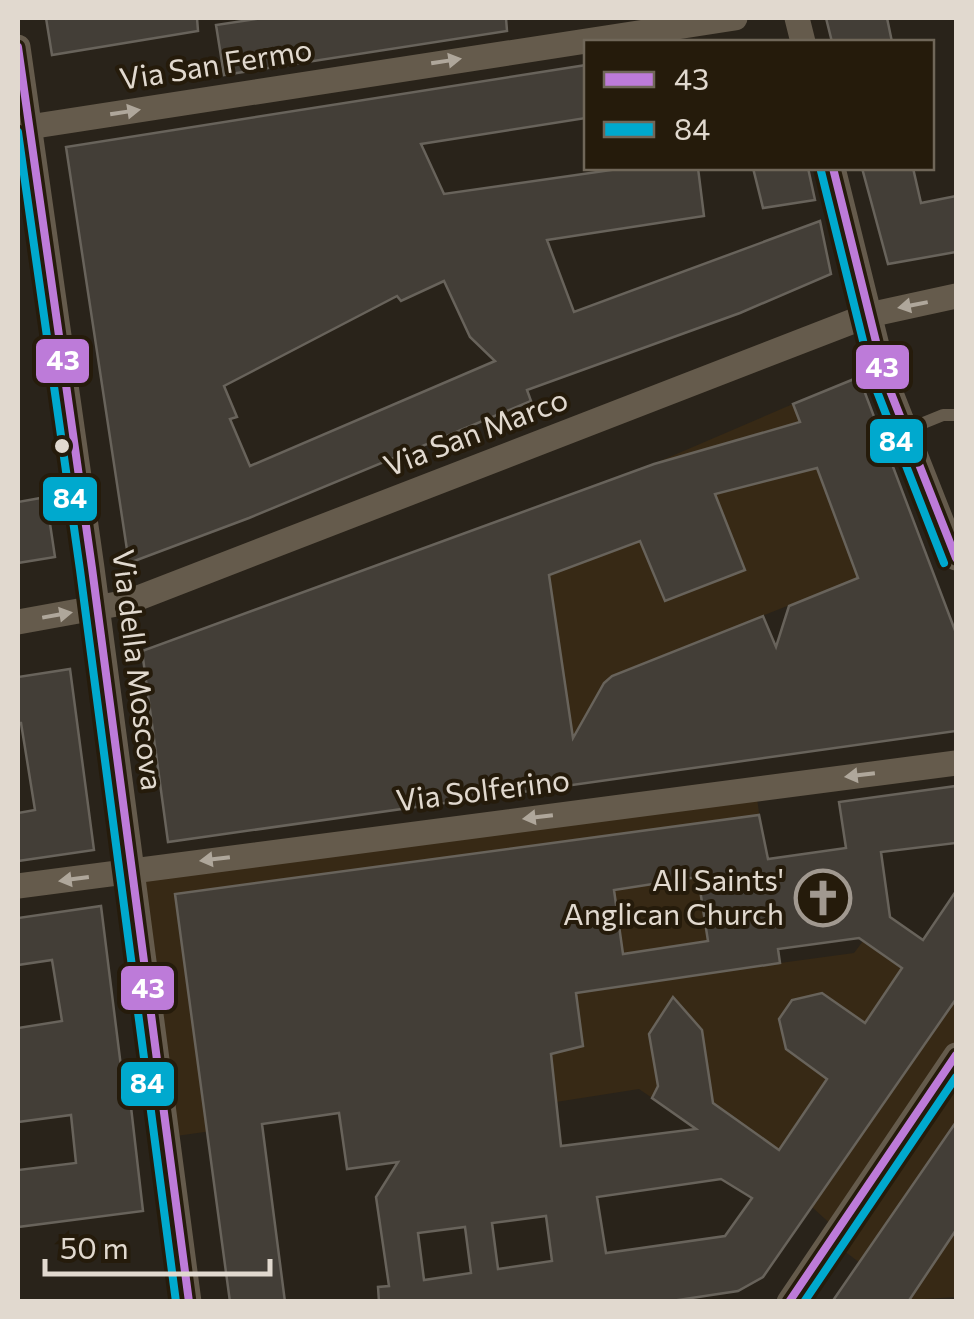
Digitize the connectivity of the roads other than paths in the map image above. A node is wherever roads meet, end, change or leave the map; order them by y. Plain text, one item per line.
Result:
1 (735, 18) edge
2 (650, 23) edge
3 (18, 47) edge
4 (29, 128) junction
5 (834, 170) edge
6 (956, 296) edge
7 (870, 314) junction
8 (956, 415) edge
9 (906, 430) junction
10 (956, 558) edge
11 (96, 609) junction
12 (18, 622) edge
13 (956, 762) edge
14 (131, 871) junction
15 (18, 886) edge
16 (956, 1055) edge
17 (188, 1302) edge
18 (788, 1302) edge

1 - 2 street, Via San Fermo
4 -> 2 street, Via San Fermo
3 - 4 street, Via della Moscova
4 - 11 street, Via della Moscova
5 - 7 street
6 -> 7 street, Via San Marco
7 - 9 street
7 - 11 street, Via San Marco
8 - 9 lane
9 - 10 street
12 -> 11 street, Via San Marco
11 - 14 street, Via della Moscova
13 -> 14 street, Via Solferino
14 -> 15 street, Via Solferino
14 - 17 street, Via della Moscova
16 - 18 street

